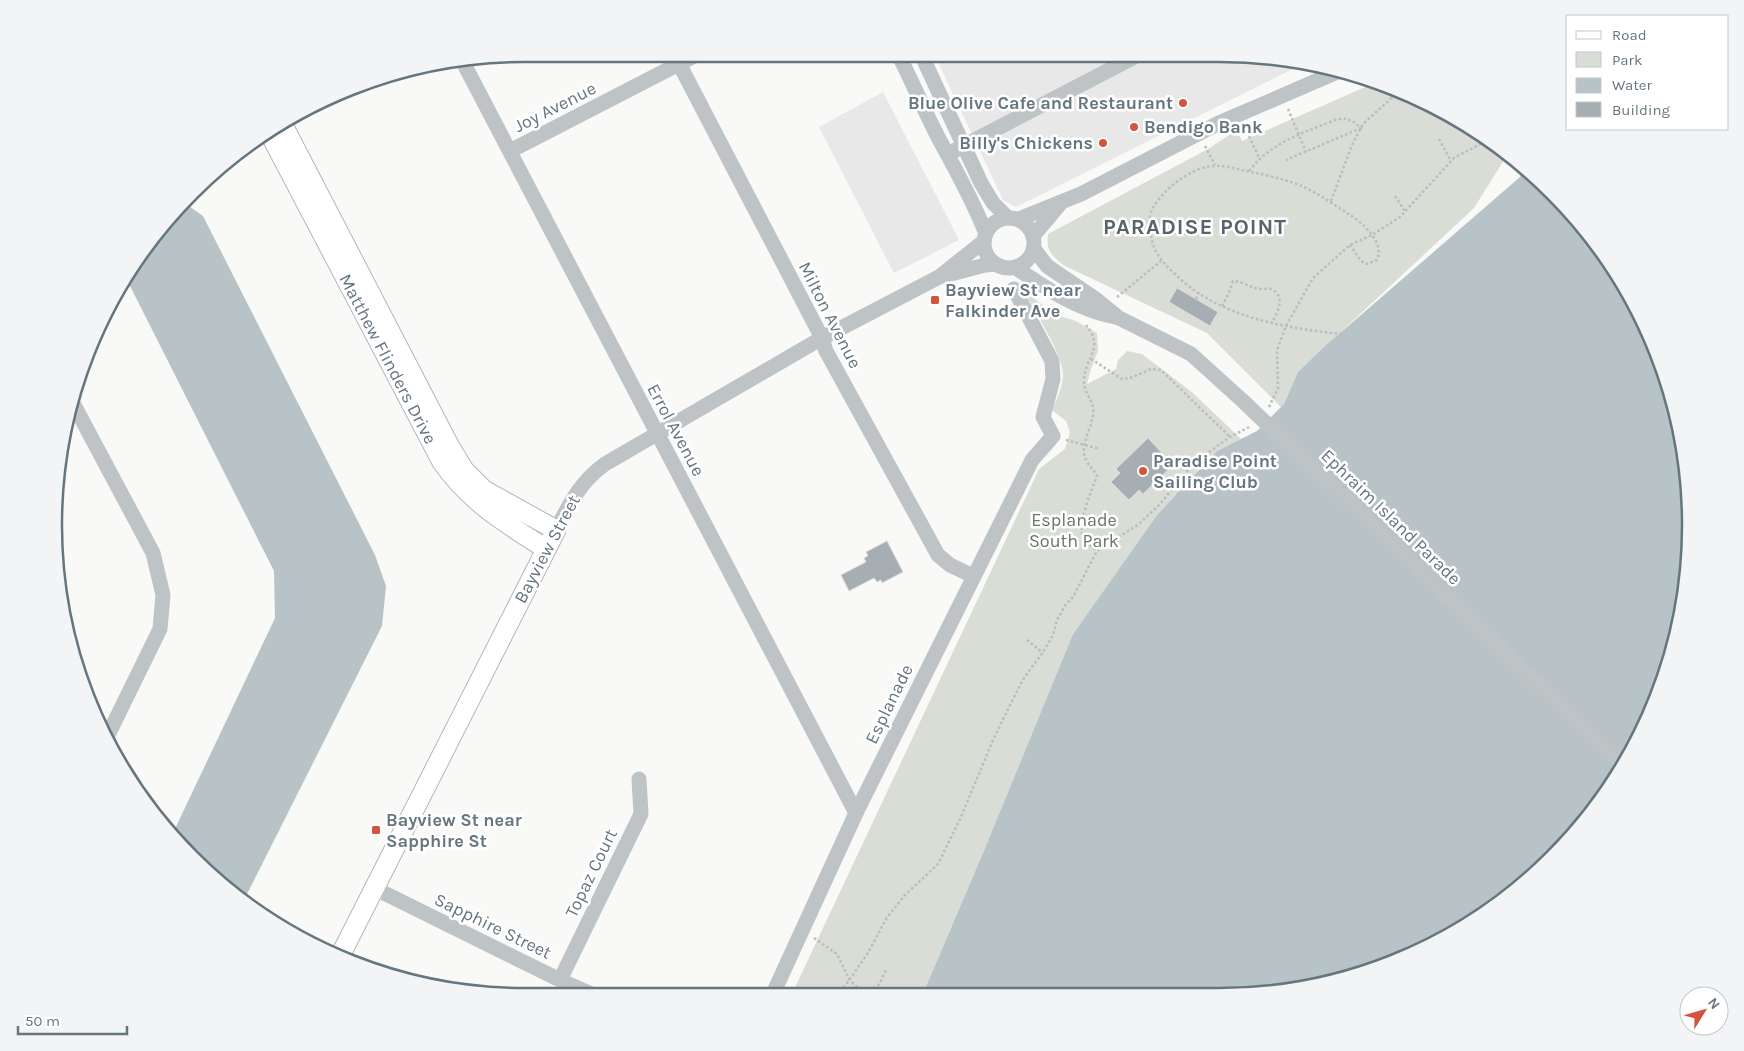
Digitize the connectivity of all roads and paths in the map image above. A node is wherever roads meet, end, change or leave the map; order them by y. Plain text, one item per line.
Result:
1 (672, 62) edge
2 (679, 62) edge
3 (905, 62) edge
4 (925, 62) edge
5 (1125, 62) edge
6 (465, 66) edge
7 (1329, 76) edge
8 (1282, 96) junction
9 (1393, 97) edge
10 (1240, 114) junction
11 (1361, 128) junction
12 (286, 130) edge
13 (1199, 133) junction
14 (1298, 135) junction
15 (272, 138) edge
16 (1439, 139) dead end
17 (1480, 144) edge
18 (964, 146) junction
19 (510, 151) junction
20 (1306, 152) junction
21 (948, 154) junction
22 (1259, 158) junction
23 (1286, 160) dead end
24 (1451, 161) junction
25 (1215, 165) junction
26 (1515, 170) edge
27 (1248, 171) junction
28 (1395, 196) dead end
29 (1331, 202) junction
30 (1061, 203) junction
31 (1405, 211) junction
32 (1013, 218) junction
33 (1570, 224) edge
34 (1372, 235) junction
35 (985, 237) junction
36 (1034, 242) junction
37 (1350, 245) junction
38 (1162, 260) junction
39 (995, 264) junction
40 (1016, 268) junction
41 (939, 277) junction
42 (1014, 289) dead end
43 (1199, 294) junction
44 (1114, 299) dead end
45 (1196, 299) dead end
46 (1222, 306) junction
47 (1119, 318) junction
48 (1084, 323) dead end
49 (1272, 323) junction
50 (1286, 326) junction
51 (1342, 334) dead end
52 (822, 338) junction
53 (1091, 359) junction
54 (77, 410) edge
55 (1264, 411) dead end
56 (1252, 423) dead end
57 (657, 433) junction
58 (1053, 436) junction
59 (1230, 436) junction
60 (1086, 445) junction
61 (1100, 449) dead end
62 (1177, 493) dead end
63 (1200, 515) dead end
64 (556, 530) junction
65 (546, 549) junction
66 (1097, 552) junction
67 (973, 576) junction
68 (1027, 640) dead end
69 (1043, 652) junction
70 (110, 730) edge
71 (1617, 760) edge
72 (639, 779) dead end
73 (856, 813) junction
74 (374, 888) junction
75 (802, 930) junction
76 (343, 951) edge
77 (886, 970) dead end
78 (849, 978) junction
79 (560, 980) junction
80 (578, 988) edge
81 (776, 988) edge
82 (843, 988) edge
83 (858, 988) edge
84 (873, 988) edge

1 - 19 street, Joy Avenue
2 - 52 street, Milton Avenue
3 - 21 street
4 - 18 street
5 - 18 street
6 - 19 street, Errol Avenue
7 - 8 street
8 - 10 street
8 - 14 path
9 - 11 path
10 - 13 street
10 - 22 path
11 - 14 path
11 - 20 path
11 - 29 path
12 - 64 main road, Matthew Flinders Drive
13 - 25 path
13 - 30 street
14 - 20 path
14 - 22 path
15 - 65 main road, Matthew Flinders Drive
16 - 24 path
17 - 24 path
18 - 21 street
18 - 32 street
19 - 57 street, Errol Avenue
20 - 23 path
21 - 35 street
22 - 27 path
24 - 31 path
25 - 27 path
25 - 38 path
26 - 33 path
27 - 29 path
28 - 31 path
29 - 34 path
30 - 32 street
30 - 36 street
31 - 34 path
32 - 35 street
32 - 36 street
34 - 37 path
34 - 37 path
35 - 39 street
35 - 41 street, Bayview Street
36 - 40 street
36 - 47 street, Ephraim Island Parade
37 - 50 path
38 - 43 path
38 - 44 path
39 - 40 street
39 - 41 street, Bayview Street
40 - 47 street, Ephraim Island Parade
41 - 52 street, Bayview Street
42 - 58 street
43 - 45 path
43 - 46 path
46 - 49 path
46 - 49 path
47 - 71 street, Ephraim Island Parade, bridge
48 - 53 path
49 - 50 path
50 - 51 path
50 - 55 path
52 - 57 street, Bayview Street
52 - 67 street, Milton Avenue
53 - 59 path
53 - 60 path
54 - 70 street
56 - 59 path
57 - 64 street, Bayview Street
57 - 73 street, Errol Avenue
58 - 60 path
58 - 67 street, Esplanade
59 - 66 path
60 - 61 path
60 - 66 path
62 - 63 path
64 - 65 main road, Bayview Street
65 - 74 main road, Bayview Street
66 - 69 path
67 - 73 street, Esplanade
68 - 69 path
69 - 78 path
72 - 79 street, Topaz Court
73 - 75 street, Esplanade
74 - 76 main road, Bayview Street
74 - 79 street, Sapphire Street
75 - 78 path
75 - 81 street, Esplanade
77 - 84 path
78 - 82 path
78 - 83 path
79 - 80 street, Sapphire Street

